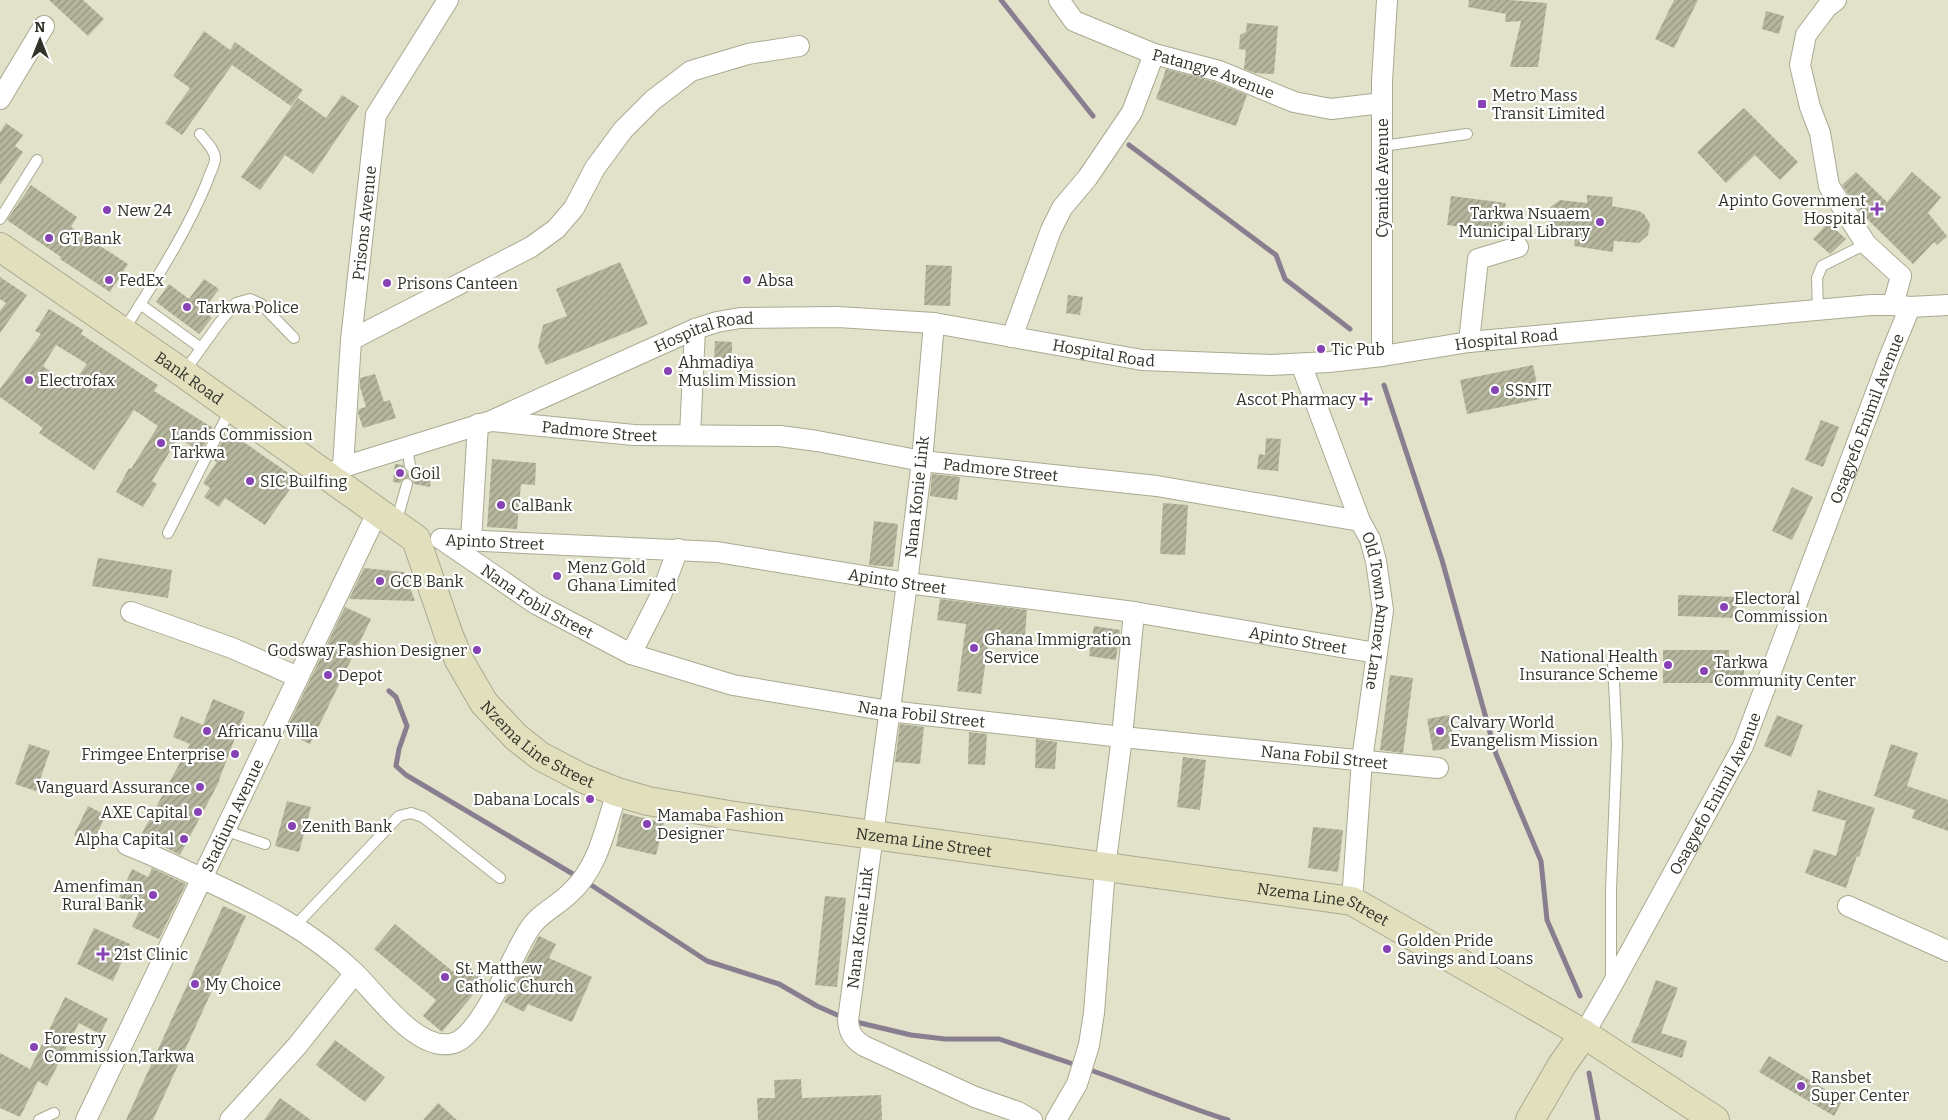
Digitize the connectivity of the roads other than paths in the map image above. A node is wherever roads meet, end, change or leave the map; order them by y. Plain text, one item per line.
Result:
1 (448, 0) edge
2 (1059, 0) edge
3 (1387, 0) edge
4 (1836, 0) edge
5 (44, 26) dead end
6 (799, 46) dead end
7 (1154, 54) junction
8 (0, 99) edge
9 (1382, 103) junction
10 (200, 134) dead end
11 (1467, 134) dead end
12 (1383, 146) junction
13 (37, 160) dead end
14 (0, 219) edge
15 (1866, 244) junction
16 (0, 247) edge
17 (1518, 247) dead end
18 (140, 304) junction
19 (1948, 305) edge
20 (1902, 306) junction
21 (1818, 310) junction
22 (934, 323) junction
23 (695, 329) junction
24 (122, 332) junction
25 (1012, 337) junction
26 (294, 338) dead end
27 (351, 340) junction
28 (1469, 342) junction
29 (201, 348) junction
30 (1382, 356) junction
31 (1301, 364) junction
32 (183, 373) junction
33 (231, 408) junction
34 (485, 422) junction
35 (690, 435) junction
36 (922, 460) junction
37 (335, 472) junction
38 (407, 484) dead end
39 (1360, 521) junction
40 (408, 528) junction
41 (168, 533) dead end
42 (471, 541) junction
43 (678, 549) junction
44 (907, 583) junction
45 (131, 612) dead end
46 (1134, 612) junction
47 (1376, 653) junction
48 (631, 654) junction
49 (1613, 662) dead end
50 (298, 677) junction
51 (889, 711) junction
52 (1122, 737) junction
53 (1362, 760) junction
54 (1438, 768) dead end
55 (617, 792) junction
56 (224, 830) junction
57 (872, 835) junction
58 (265, 844) dead end
59 (127, 845) dead end
60 (1105, 868) junction
61 (201, 878) junction
62 (500, 878) dead end
63 (1352, 901) junction
64 (1848, 906) dead end
65 (295, 926) junction
66 (1948, 951) edge
67 (355, 973) junction
68 (1612, 988) junction
69 (1584, 1034) junction
70 (54, 1113) dead end
71 (38, 1120) edge
72 (86, 1120) edge
73 (230, 1120) edge
74 (1032, 1120) edge
75 (1056, 1120) edge
76 (1530, 1120) edge
77 (1715, 1120) edge

1 - 27 street, Prisons Avenue
2 - 7 street, Patangye Avenue
3 - 9 street, Cyanide Avenue
4 - 15 street
5 - 8 street
6 - 27 street
7 - 9 street, Patangye Avenue
7 - 25 street
9 - 12 street, Cyanide Avenue
10 - 18 lane
11 - 12 lane
12 - 30 street, Cyanide Avenue
13 - 14 lane
15 - 20 street, Osagyefo Enimil Avenue
15 - 21 lane
16 - 24 street, Bank Road
17 - 28 street
18 - 24 lane
18 - 29 lane
19 - 20 street, Hospital Road
20 - 21 street, Hospital Road
20 - 68 street, Osagyefo Enimil Avenue
21 - 28 street, Hospital Road
22 - 23 street, Hospital Road
22 - 25 street, Hospital Road
22 - 36 street, Nana Konie Link
23 - 34 street, Hospital Road
23 - 35 street
24 - 32 street, Bank Road
25 - 31 street, Hospital Road
26 - 29 lane
27 - 37 street, Prisons Avenue
28 - 30 street, Hospital Road
29 - 32 lane
30 - 31 street, Hospital Road
31 - 39 street, Old Town Annex Lane
32 - 33 street, Bank Road
33 - 37 street, Bank Road
33 - 41 lane
34 - 35 street, Padmore Street
34 - 37 street, Hospital Road
34 - 42 street
35 - 36 street, Padmore Street
36 - 39 street, Padmore Street
36 - 44 street, Nana Konie Link
37 - 40 street, Bank Road
38 - 40 lane
39 - 47 street, Old Town Annex Lane
40 - 42 street, Apinto Street
40 - 48 street, Nana Fobil Street
40 - 50 street, Stadium Avenue
40 - 55 street, Nzema Line Street
42 - 43 street, Apinto Street
43 - 44 street, Apinto Street
43 - 48 street
44 - 46 street, Apinto Street
44 - 51 street, Nana Konie Link
45 - 50 street
46 - 47 street, Apinto Street
46 - 52 street
47 - 53 street, Old Town Annex Lane
48 - 51 street, Nana Fobil Street
49 - 68 lane
50 - 56 street, Stadium Avenue
51 - 52 street, Nana Fobil Street
51 - 57 street, Nana Konie Link
52 - 53 street, Nana Fobil Street
52 - 60 street
53 - 54 street, Nana Fobil Street
53 - 63 street, Old Town Annex Lane
55 - 57 street, Nzema Line Street
55 - 67 street
56 - 58 lane
56 - 61 street, Stadium Avenue
57 - 60 street, Nzema Line Street
57 - 74 street, Nana Konie Link
59 - 61 street
60 - 63 street, Nzema Line Street
60 - 75 street
61 - 65 street
61 - 72 street, Stadium Avenue
62 - 65 lane
63 - 69 street, Nzema Line Street
64 - 66 street
65 - 67 street
67 - 73 street
68 - 69 street, Osagyefo Enimil Avenue
69 - 76 street, Osagyefo Enimil Avenue
69 - 77 street, Nzema Line Street
70 - 71 lane

